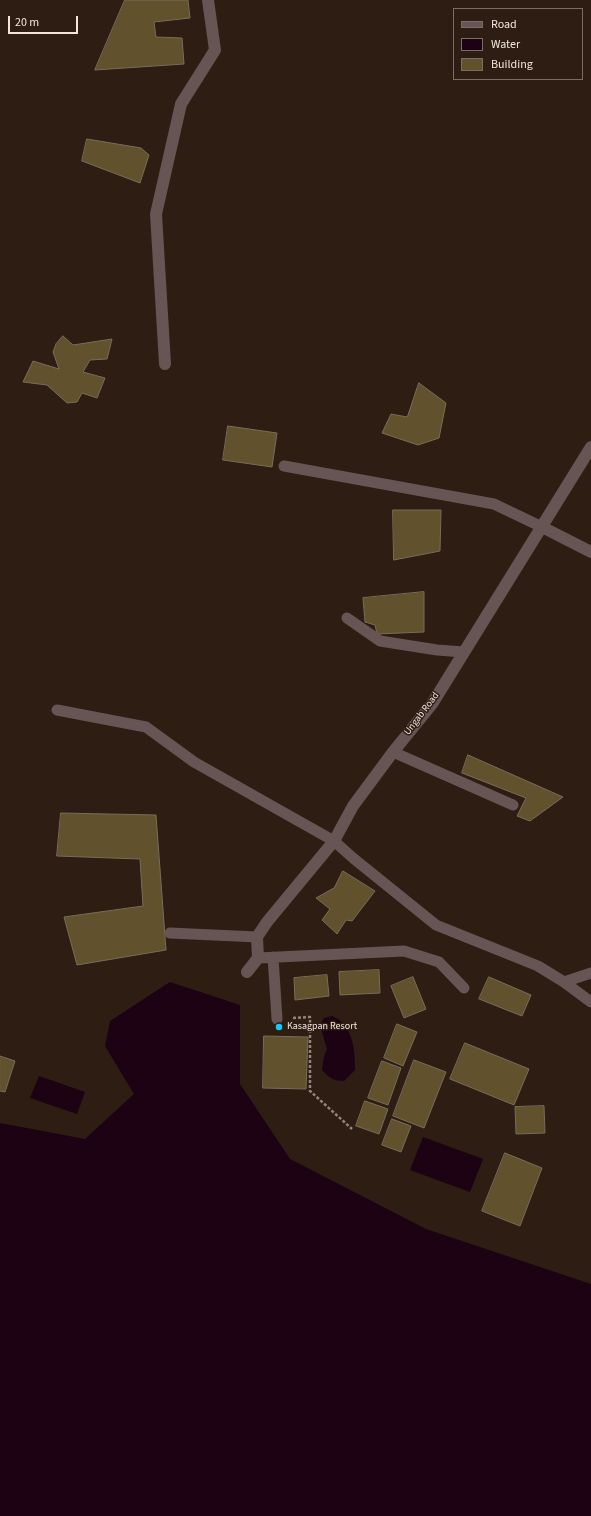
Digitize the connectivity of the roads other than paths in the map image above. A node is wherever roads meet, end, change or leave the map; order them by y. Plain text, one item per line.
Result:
1 (208, 0) edge
2 (165, 364) dead end
3 (591, 447) edge
4 (284, 466) dead end
5 (542, 527) junction
6 (591, 552) edge
7 (347, 618) dead end
8 (464, 652) junction
9 (57, 710) dead end
10 (393, 752) junction
11 (513, 805) dead end
12 (334, 841) junction
13 (170, 933) dead end
14 (257, 937) junction
15 (273, 957) junction
16 (258, 958) junction
17 (247, 972) dead end
18 (591, 973) edge
19 (564, 982) junction
20 (464, 988) dead end
21 (591, 1002) edge
22 (277, 1019) road end

1 - 2 street
3 - 5 street, Ungab Road
4 - 5 lane
5 - 6 street
5 - 8 street, Ungab Road
7 - 8 lane
8 - 10 street, Ungab Road
9 - 12 lane
10 - 11 lane
10 - 12 street, Ungab Road
12 - 14 street, Ungab Road
12 - 19 lane
13 - 14 lane
14 - 16 street
15 - 16 lane
15 - 20 lane
15 - 22 lane
16 - 17 street
18 - 19 lane
19 - 21 lane

